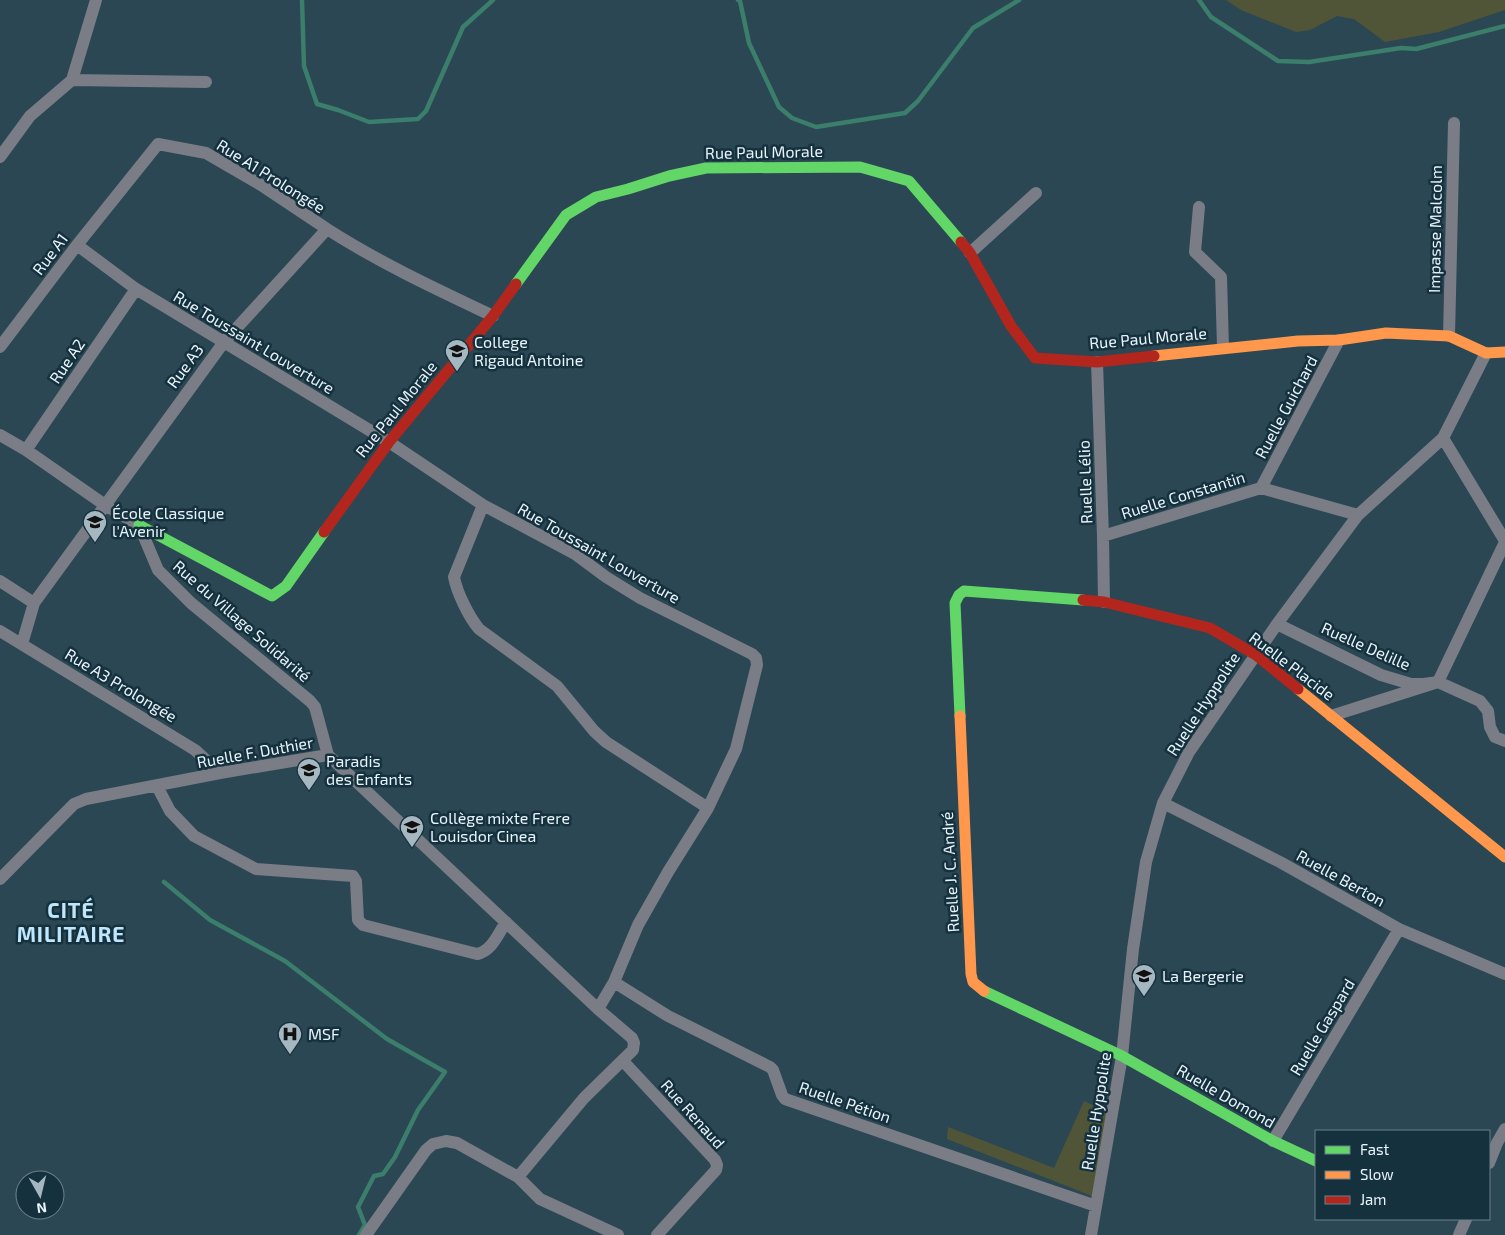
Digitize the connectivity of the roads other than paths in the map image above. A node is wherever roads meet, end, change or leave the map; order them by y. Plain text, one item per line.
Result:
1 (96, 0) edge
2 (72, 80) junction
3 (206, 82) dead end
4 (1454, 123) dead end
5 (0, 157) edge
6 (127, 181) joint
7 (1036, 193) dead end
8 (1199, 207) dead end
9 (326, 229) junction
10 (77, 245) junction
11 (970, 253) junction
12 (136, 289) junction
13 (493, 316) junction
14 (1449, 336) junction
15 (1339, 340) junction
16 (224, 342) junction
17 (0, 347) edge
18 (1223, 348) junction
19 (1505, 352) edge
20 (1486, 353) junction
21 (1097, 362) junction
22 (0, 435) edge
23 (1443, 438) junction
24 (388, 442) junction
25 (26, 450) junction
26 (1261, 488) junction
27 (105, 505) junction
28 (483, 505) junction
29 (1358, 515) junction
30 (138, 525) junction
31 (1103, 536) junction
32 (1505, 541) edge
33 (0, 581) edge
34 (959, 595) joint
35 (1104, 602) junction
36 (34, 603) junction
37 (1277, 624) junction
38 (0, 631) edge
39 (22, 644) junction
40 (1256, 654) junction
41 (1438, 682) junction
42 (1331, 716) junction
43 (1505, 741) edge
44 (328, 755) junction
45 (220, 773) junction
46 (156, 786) junction
47 (1163, 803) junction
48 (708, 808) junction
49 (1505, 857) edge
50 (1, 876) edge
51 (506, 922) junction
52 (1398, 929) junction
53 (1505, 974) edge
54 (614, 982) junction
55 (598, 1009) junction
56 (1122, 1056) junction
57 (623, 1060) junction
58 (1505, 1129) edge
59 (1273, 1141) junction
60 (1493, 1146) edge
61 (1490, 1159) edge
62 (1315, 1161) edge
63 (518, 1177) junction
64 (1096, 1206) junction
65 (1453, 1220) edge
66 (1466, 1220) edge
67 (1460, 1234) edge
68 (366, 1235) edge
69 (618, 1235) edge
70 (657, 1235) edge
71 (1091, 1235) edge

1 - 2 street
2 - 3 street
2 - 5 street
4 - 14 street, Impasse Malcolm
6 - 9 street, Rue A1 Prolongée
6 - 10 street, Rue A1
7 - 11 street
8 - 18 street
9 - 13 street
9 - 16 street, Rue A3
10 - 12 street, Rue Toussaint Louverture
10 - 17 street, Rue A1
11 - 13 street, Rue Paul Morale
11 - 21 street, Rue Paul Morale
12 - 16 street, Rue Toussaint Louverture
12 - 25 street, Rue A2
13 - 24 street, Rue Paul Morale
14 - 15 street, Rue Paul Morale
14 - 20 street, Rue Paul Morale
15 - 18 street, Rue Paul Morale
15 - 26 street, Ruelle Guichard
16 - 24 street, Rue Toussaint Louverture
16 - 27 street, Rue A3
18 - 21 street, Rue Paul Morale
19 - 20 street, Rue Paul Morale
20 - 23 street, Ruelle Hyppolite
21 - 31 street, Ruelle Lélio
22 - 25 street
23 - 29 street, Ruelle Hyppolite
23 - 32 street
24 - 28 street, Rue Toussaint Louverture
24 - 30 street, Rue Paul Morale
25 - 27 street
26 - 29 street, Ruelle Constantin
26 - 31 street, Ruelle Constantin
27 - 30 street
27 - 36 street, Rue A3
28 - 48 street
28 - 48 street, Rue Toussaint Louverture
29 - 37 street, Ruelle Hyppolite
30 - 44 street, Rue du Village Solidarité
31 - 35 street, Ruelle Lélio
32 - 41 street
33 - 36 street
34 - 35 street, Ruelle Placide
34 - 56 street, Ruelle J. C. André
35 - 40 street, Ruelle Placide
36 - 39 street, Rue A3
37 - 40 street, Ruelle Hyppolite
37 - 41 street, Ruelle Delille
38 - 39 street, Rue A3 Prolongée
39 - 45 street, Rue A3 Prolongée
40 - 42 street, Ruelle Placide
40 - 47 street, Ruelle Hyppolite
41 - 42 street
41 - 43 street, Ruelle Delille
42 - 49 street, Ruelle Placide
44 - 45 street, Ruelle F. Duthier
44 - 51 street, Ruelle F. Duthier
45 - 46 street, Ruelle F. Duthier
46 - 50 street, Ruelle F. Duthier
46 - 51 street
47 - 52 street, Ruelle Berton
47 - 56 street, Ruelle Hyppolite
48 - 54 street, Rue Toussaint Louverture
51 - 55 street, Ruelle F. Duthier
52 - 53 street, Ruelle Berton
52 - 59 street, Ruelle Gaspard
54 - 55 street, Rue Toussaint Louverture
54 - 64 street, Ruelle Pétion
55 - 57 street, Ruelle F. Duthier
56 - 59 street, Ruelle Domond
56 - 64 street, Ruelle Hyppolite
57 - 63 street
57 - 70 street, Rue Renaud
58 - 60 street
59 - 62 street, Ruelle Domond
60 - 61 street
63 - 68 street
63 - 69 street
64 - 71 street, Ruelle Hyppolite
65 - 67 street
66 - 67 street

